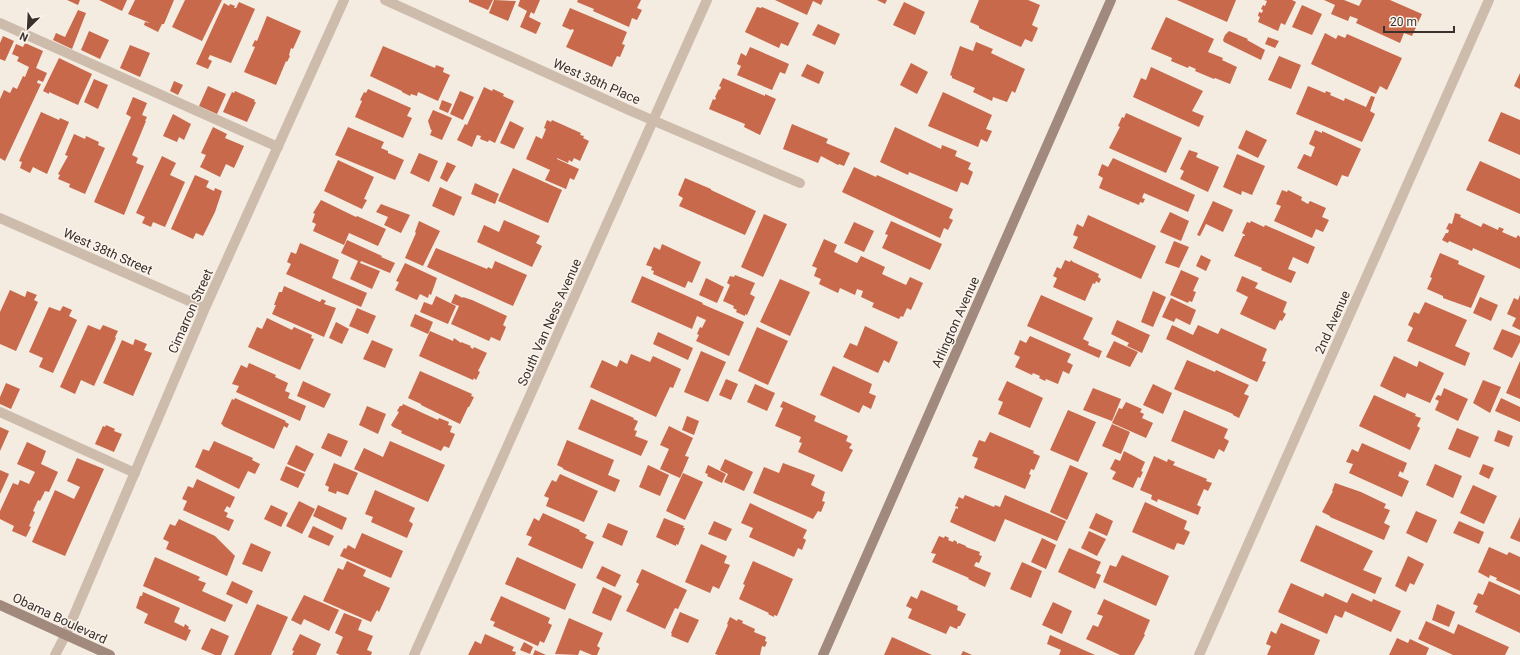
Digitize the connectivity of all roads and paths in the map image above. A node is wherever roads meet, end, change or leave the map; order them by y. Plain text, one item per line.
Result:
1 (344, 0) edge
2 (385, 0) edge
3 (707, 0) edge
4 (1111, 0) edge
5 (1489, 0) edge
6 (0, 24) edge
7 (653, 120) junction
8 (278, 148) junction
9 (800, 183) dead end
10 (0, 218) edge
11 (205, 308) junction
12 (0, 412) edge
13 (135, 473) junction
14 (0, 605) edge
15 (66, 634) junction
16 (55, 655) edge
17 (110, 655) edge
18 (414, 655) edge
19 (823, 655) edge
20 (1199, 655) edge

1 - 8 street, Cimarron Street
2 - 7 street, West 38th Place
3 - 7 street, South Van Ness Avenue
4 - 19 main road, Arlington Avenue
5 - 20 street, 2nd Avenue
6 - 8 street
7 - 9 street, West 38th Place
7 - 18 street, South Van Ness Avenue
8 - 11 street, Cimarron Street
10 - 11 street, West 38th Street
11 - 13 street, Cimarron Street
12 - 13 street
13 - 15 street, Cimarron Street
14 - 15 main road, Obama Boulevard
15 - 16 street, Cimarron Street
15 - 17 main road, Obama Boulevard

